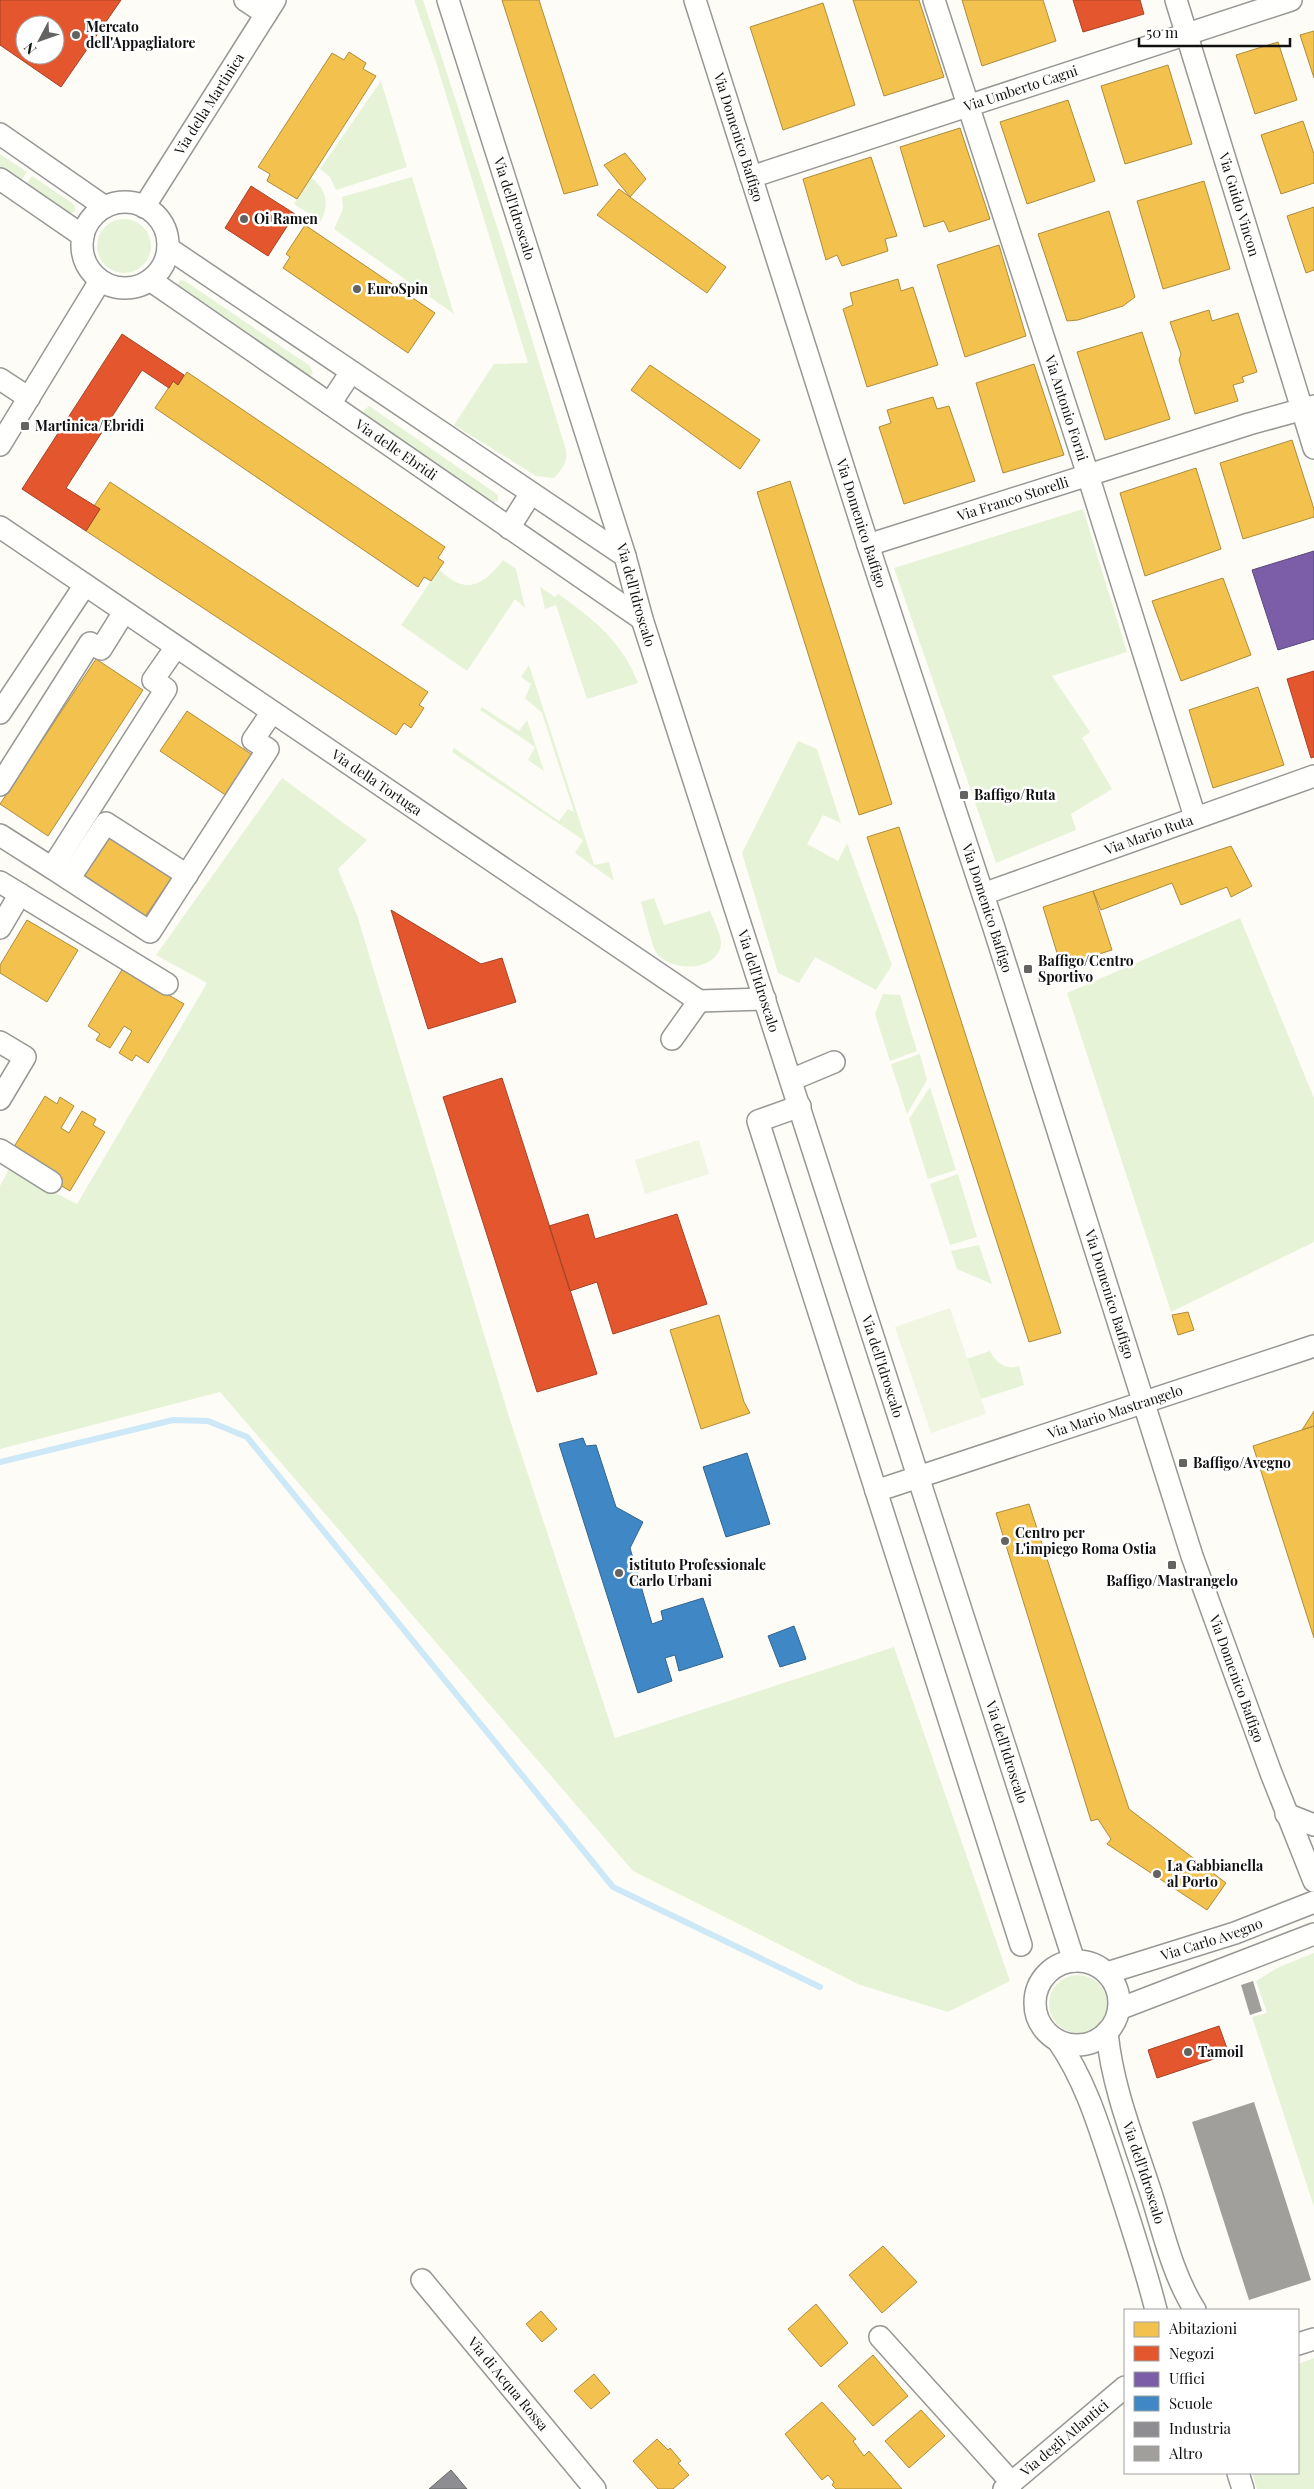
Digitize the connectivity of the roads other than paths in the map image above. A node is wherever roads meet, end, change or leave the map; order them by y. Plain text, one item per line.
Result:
1 (245, 0) edge
2 (448, 0) edge
3 (695, 0) edge
4 (934, 0) edge
5 (1176, 0) edge
6 (1291, 0) edge
7 (270, 7) edge
8 (1187, 36) junction
9 (968, 104) junction
10 (0, 134) edge
11 (751, 177) junction
12 (0, 179) edge
13 (105, 207) junction
14 (144, 207) junction
15 (82, 236) junction
16 (168, 248) junction
17 (150, 280) junction
18 (100, 281) junction
19 (351, 372) junction
20 (0, 379) edge
21 (28, 398) junction
22 (330, 404) junction
23 (1308, 408) edge
24 (0, 446) edge
25 (1314, 448) edge
26 (1088, 475) junction
27 (531, 493) junction
28 (0, 527) edge
29 (509, 528) junction
30 (868, 545) junction
31 (625, 556) junction
32 (85, 585) junction
33 (124, 612) junction
34 (642, 619) junction
35 (176, 647) junction
36 (0, 712) edge
37 (272, 712) junction
38 (1314, 776) edge
39 (0, 785) edge
40 (1195, 817) junction
41 (0, 835) edge
42 (61, 874) junction
43 (186, 875) junction
44 (0, 882) edge
45 (20, 894) junction
46 (983, 894) junction
47 (0, 928) edge
48 (167, 984) dead end
49 (765, 999) junction
50 (699, 1001) junction
51 (672, 1039) dead end
52 (0, 1042) edge
53 (834, 1062) dead end
54 (791, 1080) junction
55 (0, 1099) edge
56 (800, 1106) junction
57 (0, 1150) edge
58 (51, 1182) dead end
59 (1314, 1346) edge
60 (1142, 1404) junction
61 (918, 1476) junction
62 (876, 1491) junction
63 (1286, 1814) junction
64 (1314, 1825) edge
65 (1314, 1881) edge
66 (1314, 1902) edge
67 (1314, 1934) edge
68 (1020, 1945) dead end
69 (1074, 1960) junction
70 (1107, 1974) junction
71 (1119, 2009) junction
72 (1107, 2032) junction
73 (1058, 2041) junction
74 (422, 2280) dead end
75 (1156, 2309) edge
76 (1194, 2309) edge
77 (880, 2337) dead end
78 (1314, 2338) edge
79 (1299, 2344) edge
80 (1124, 2388) edge
81 (1238, 2474) edge
82 (1008, 2486) edge
83 (594, 2489) edge
84 (1243, 2489) edge

1 - 7 street
2 - 31 street, Via dell'Idroscalo
3 - 11 street, Via Domenico Baffigo
4 - 9 street, Via Antonio Forni
5 - 8 street, Via Guido Vincon
6 - 8 street, Via Umberto Cagni
7 - 14 street, Via della Martinica
8 - 9 street, Via Umberto Cagni
8 - 23 street, Via Guido Vincon
9 - 11 street, Via Umberto Cagni
9 - 26 street, Via Antonio Forni
10 - 13 street
11 - 30 street, Via Domenico Baffigo
12 - 15 street
13 - 14 street
13 - 15 street
14 - 16 street
15 - 18 street
16 - 17 street
16 - 19 street
17 - 18 street
17 - 22 street, Via delle Ebridi
18 - 21 street
19 - 22 street
19 - 27 street
20 - 21 street
21 - 24 street
22 - 29 street, Via delle Ebridi
23 - 25 street, Via Guido Vincon
23 - 26 street, Via Franco Storelli
26 - 30 street, Via Franco Storelli
26 - 40 street, Via Antonio Forni
27 - 29 street
27 - 31 street
28 - 32 street, Via della Tortuga
29 - 34 street, Via delle Ebridi
30 - 46 street, Via Domenico Baffigo
31 - 34 street, Via dell'Idroscalo
32 - 33 street, Via della Tortuga
32 - 36 street
33 - 35 street, Via della Tortuga
33 - 39 street
34 - 49 street, Via dell'Idroscalo
35 - 37 street, Via della Tortuga
35 - 42 street
37 - 43 street
37 - 50 street, Via della Tortuga
38 - 40 street, Via Mario Ruta
40 - 46 street, Via Mario Ruta
41 - 42 street
42 - 43 street
42 - 43 street
44 - 45 street
45 - 47 street
45 - 48 street
46 - 60 street, Via Domenico Baffigo
49 - 50 street
49 - 54 street, Via dell'Idroscalo
50 - 51 street
52 - 55 street
53 - 54 street
54 - 56 street, Via dell'Idroscalo
56 - 61 street, Via dell'Idroscalo
56 - 62 street
57 - 58 street
59 - 60 street, Via Mario Mastrangelo
60 - 61 street, Via Mario Mastrangelo
60 - 63 street, Via Domenico Baffigo
61 - 62 street, Via Mario Mastrangelo
61 - 69 street, Via dell'Idroscalo
62 - 68 street
63 - 64 street
63 - 65 street, Via Domenico Baffigo
66 - 70 street, Via Carlo Avegno
67 - 71 street
69 - 70 street
69 - 73 street
70 - 71 street
71 - 72 street
72 - 73 street
72 - 76 street, Via dell'Idroscalo
73 - 75 street, Via dell'Idroscalo
74 - 83 street, Via di Acqua Rossa
77 - 82 street
78 - 79 street
80 - 82 street, Via degli Atlantici
81 - 84 street

